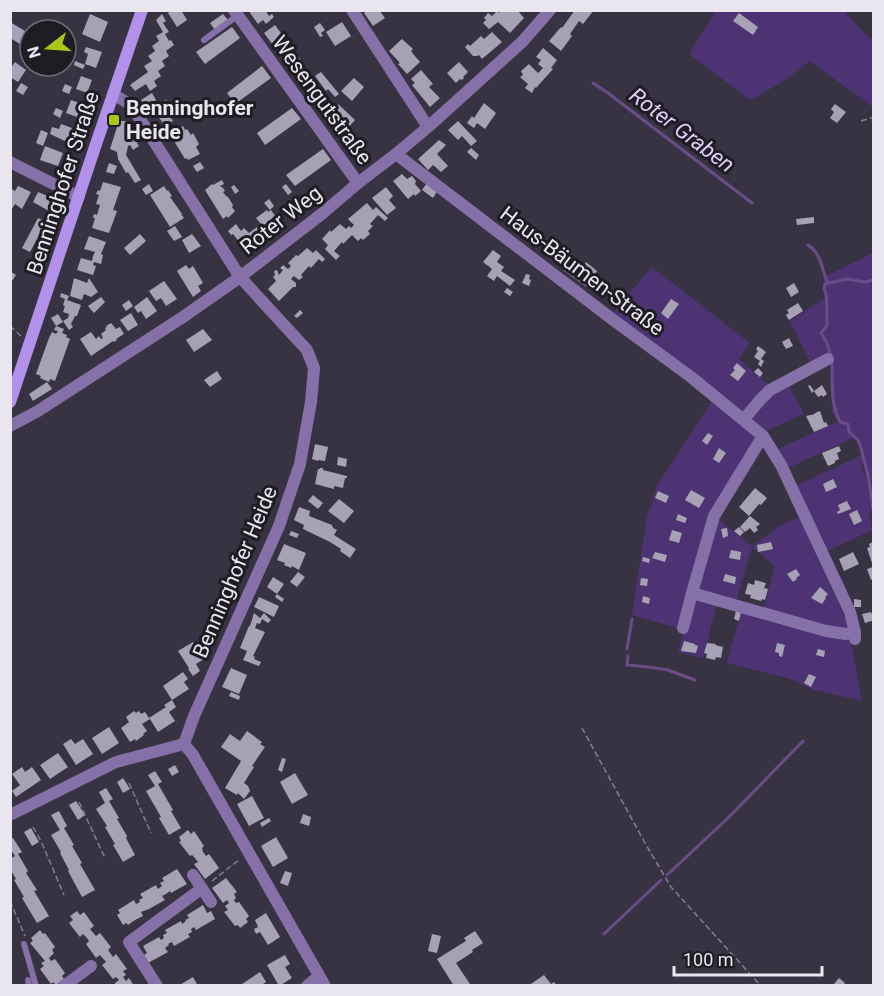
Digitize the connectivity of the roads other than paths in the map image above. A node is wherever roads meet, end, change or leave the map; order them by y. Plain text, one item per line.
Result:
1 (142, 10) edge
2 (352, 10) edge
3 (550, 10) edge
4 (236, 13) edge
5 (204, 40) dead end
6 (113, 94) junction
7 (428, 127) junction
8 (396, 154) junction
9 (10, 162) edge
10 (358, 183) junction
11 (79, 196) junction
12 (240, 277) junction
13 (828, 359) dead end
14 (10, 402) edge
15 (744, 419) junction
16 (10, 426) edge
17 (764, 436) junction
18 (692, 593) junction
19 (683, 628) dead end
20 (184, 744) junction
21 (10, 815) edge
22 (193, 874) dead end
23 (201, 889) junction
24 (211, 902) dead end
25 (24, 944) dead end
26 (92, 966) dead end
27 (322, 981) edge
28 (36, 986) edge
29 (64, 986) edge
30 (157, 986) edge
31 (306, 986) edge

1 - 6 main road, Benninghofer Straße
2 - 7 street
3 - 7 street, Roter Weg
4 - 5 lane
4 - 10 street, Wesengutstraße
6 - 11 main road, Benninghofer Straße
6 - 12 street, Benninghofer Heide
7 - 8 street, Roter Weg
8 - 10 street, Roter Weg
8 - 15 street, Haus-Bäumen-Straße
9 - 11 street
10 - 12 street, Roter Weg
11 - 14 main road, Benninghofer Straße
12 - 16 street, Roter Weg
12 - 20 street, Benninghofer Heide
13 - 15 street
15 - 17 street, Haus-Bäumen-Straße
17 - 18 street
17 - 18 street, Haus-Bäumen-Straße
18 - 19 street
20 - 21 street
20 - 27 street
22 - 23 street
23 - 24 street
23 - 30 street
25 - 28 lane
26 - 29 street
27 - 31 street

